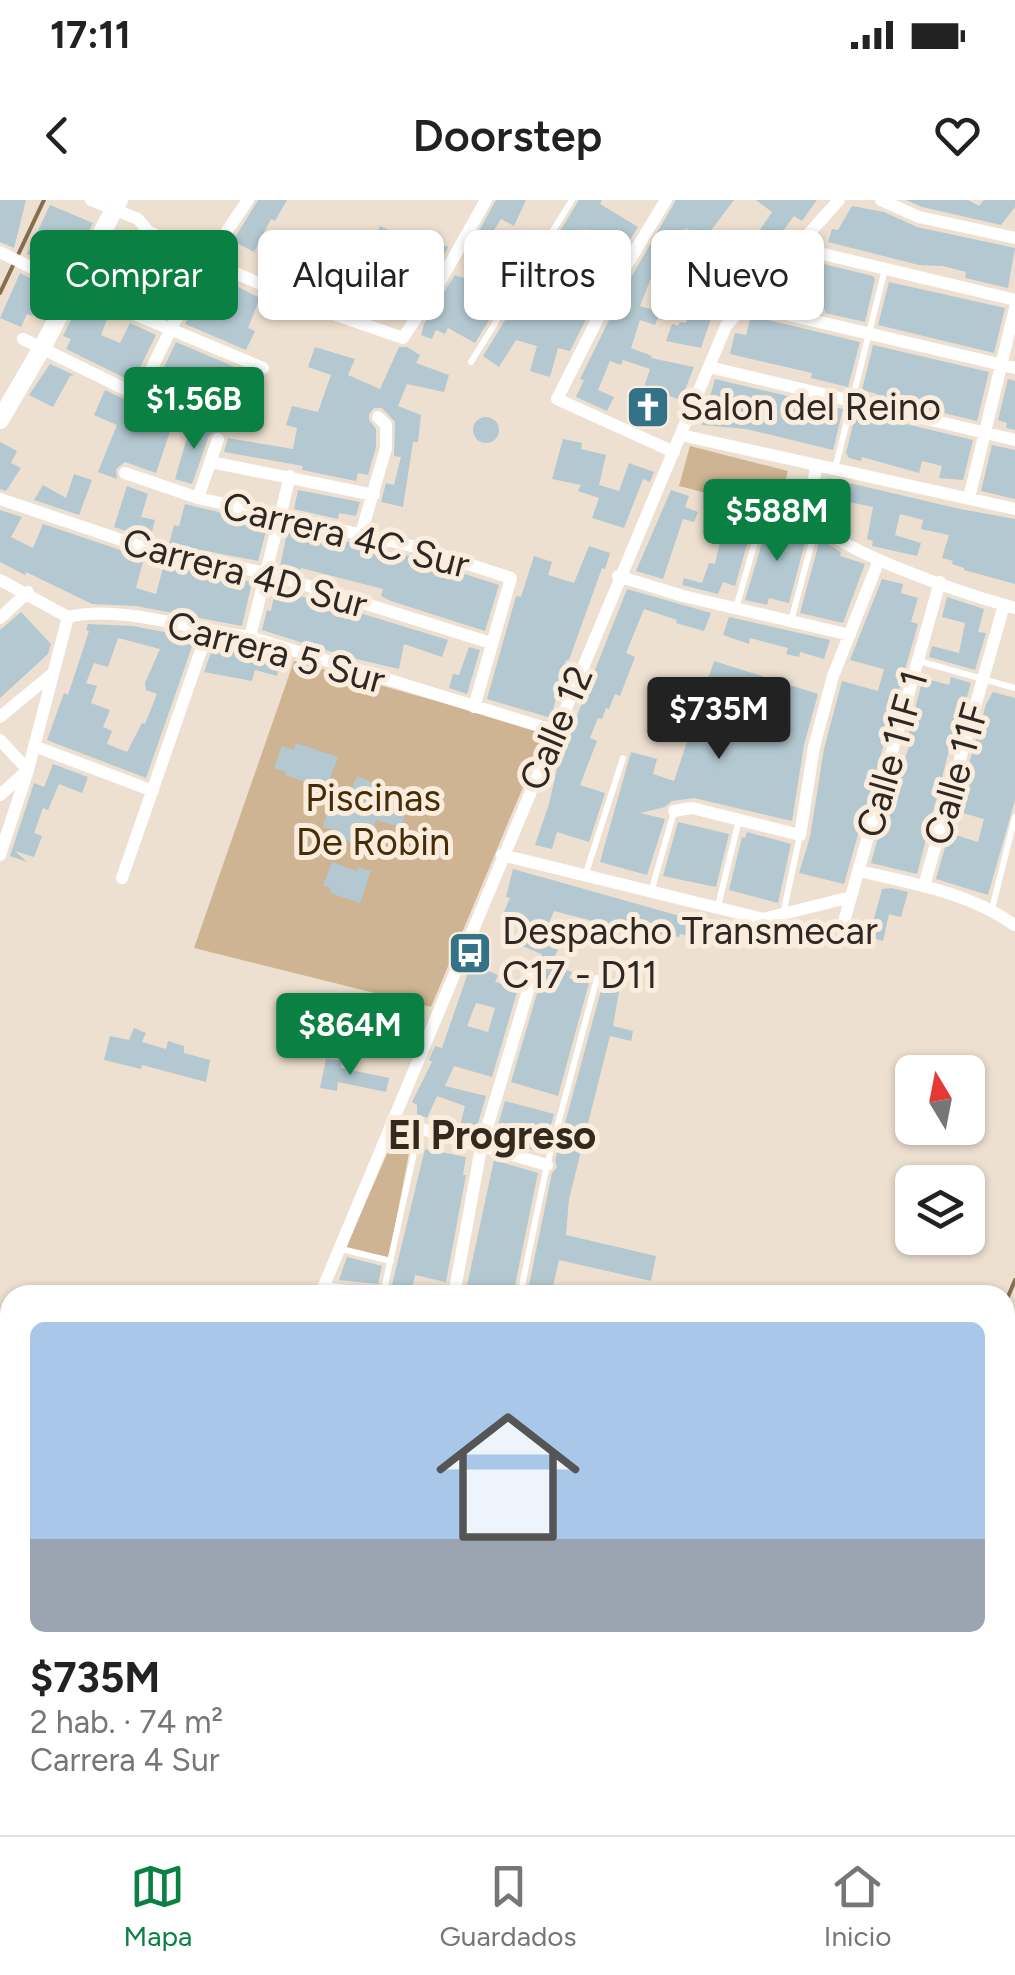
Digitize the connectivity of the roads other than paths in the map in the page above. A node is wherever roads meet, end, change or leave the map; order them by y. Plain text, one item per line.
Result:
1 (91, 200) edge
2 (248, 200) edge
3 (486, 200) edge
4 (572, 200) edge
5 (666, 200) edge
6 (839, 200) edge
7 (881, 200) edge
8 (116, 205) edge
9 (103, 230) edge
10 (147, 230) edge
11 (228, 230) edge
12 (810, 230) edge
13 (1015, 237) edge
14 (0, 252) edge
15 (824, 254) edge
16 (30, 267) edge
17 (885, 268) junction
18 (238, 273) edge
19 (1015, 300) edge
20 (1015, 308) edge
21 (56, 320) edge
22 (150, 320) edge
23 (174, 320) edge
24 (730, 320) edge
25 (812, 320) edge
26 (170, 328) junction
27 (869, 333) junction
28 (23, 339) dead end
29 (42, 348) junction
30 (470, 362) dead end
31 (1008, 366) edge
32 (710, 367) junction
33 (264, 368) dead end
34 (141, 392) junction
35 (853, 400) junction
36 (178, 405) dead end
37 (0, 420) edge
38 (382, 421) dead end
39 (985, 432) junction
40 (681, 435) junction
41 (218, 439) dead end
42 (1015, 440) edge
43 (674, 452) junction
44 (210, 462) junction
45 (817, 465) junction
46 (835, 470) junction
47 (124, 472) dead end
48 (290, 476) junction
49 (374, 495) junction
50 (198, 498) junction
51 (970, 498) junction
52 (0, 499) edge
53 (1015, 510) edge
54 (763, 514) dead end
55 (281, 516) junction
56 (817, 526) junction
57 (361, 534) junction
58 (878, 560) junction
59 (267, 573) junction
60 (618, 576) junction
61 (0, 580) edge
62 (940, 582) junction
63 (28, 592) junction
64 (1010, 606) edge
65 (736, 608) junction
66 (68, 617) junction
67 (0, 618) edge
68 (791, 621) junction
69 (207, 633) junction
70 (850, 635) junction
71 (250, 637) junction
72 (491, 643) junction
73 (918, 661) junction
74 (52, 674) junction
75 (984, 679) junction
76 (1015, 688) edge
77 (474, 708) junction
78 (0, 717) edge
79 (556, 731) junction
80 (0, 740) edge
81 (34, 746) junction
82 (623, 758) dead end
83 (28, 770) junction
84 (153, 792) junction
85 (0, 795) edge
86 (674, 811) joint
87 (1015, 817) edge
88 (739, 819) junction
89 (800, 835) junction
90 (502, 855) junction
91 (0, 856) edge
92 (859, 871) junction
93 (584, 876) junction
94 (122, 878) dead end
95 (924, 886) junction
96 (651, 893) junction
97 (851, 897) junction
98 (992, 909) junction
99 (717, 910) junction
100 (783, 916) junction
101 (842, 926) dead end
102 (1014, 926) edge
103 (536, 964) dead end
104 (597, 978) dead end
105 (394, 1121) junction
106 (419, 1129) junction
107 (481, 1148) junction
108 (547, 1165) junction
109 (340, 1249) junction
110 (391, 1261) junction
111 (323, 1285) edge
112 (385, 1285) edge
113 (456, 1285) edge
114 (522, 1285) edge

1 - 8 street
2 - 11 street
3 - 18 street
4 - 30 lane
5 - 43 street
6 - 12 street, Calle 12
7 - 13 street
8 - 9 street
8 - 10 street
14 - 16 street
15 - 17 street
17 - 19 street
17 - 27 lane
20 - 31 street
21 - 29 street
22 - 26 street
23 - 26 street
24 - 32 street, Calle 12
25 - 27 street
26 - 33 street
26 - 34 street
27 - 31 street
27 - 35 lane
28 - 29 street
29 - 34 street
29 - 37 street
31 - 39 street
32 - 35 street
32 - 40 street, Calle 12
34 - 36 street
35 - 39 street
35 - 46 lane
38 - 49 street
39 - 42 street
39 - 51 street
40 - 43 street, Calle 12
40 - 45 street
41 - 44 street
43 - 60 street, Calle 12
44 - 48 street
44 - 50 street
45 - 46 street
45 - 56 street
46 - 51 street
47 - 50 street, Carrera 4C Sur
48 - 49 street
48 - 55 street
49 - 57 street
50 - 55 street, Carrera 4C Sur
51 - 53 street
52 - 59 street, Carrera 4D Sur
54 - 65 lane
55 - 57 street, Carrera 4C Sur
55 - 59 street
56 - 58 street
56 - 68 lane
57 - 72 street, Carrera 4C Sur
58 - 62 street
58 - 70 street
59 - 71 street
59 - 72 street, Carrera 4D Sur
60 - 65 street
60 - 79 street, Calle 12
61 - 63 street
62 - 64 street
62 - 73 street, Calle 11F 1
63 - 66 street
63 - 67 street
64 - 75 street, Calle 11F
65 - 68 street
66 - 69 street, Carrera 5 Sur
66 - 74 street
68 - 70 street
69 - 71 street, Carrera 5 Sur
69 - 84 street
70 - 89 street
71 - 77 street, Carrera 5 Sur
72 - 77 street
73 - 75 lane
73 - 92 street, Calle 11F 1
74 - 78 street
74 - 81 street
75 - 76 lane
75 - 95 street, Calle 11F
77 - 79 street, Carrera 5 Sur
79 - 90 street, Calle 12
80 - 83 street
81 - 83 street
81 - 84 street
82 - 93 lane
83 - 85 street
83 - 91 street
84 - 94 street
86 - 88 street
86 - 96 lane
87 - 98 lane
88 - 89 street
88 - 99 lane
89 - 100 lane
90 - 93 street
90 - 105 street, Calle 12
92 - 95 street
92 - 97 street, Calle 11F 1
93 - 96 street
95 - 98 street
96 - 99 street
97 - 100 street
97 - 101 street, Calle 11F 1
98 - 102 street
99 - 100 street
103 - 107 street
104 - 108 lane
105 - 106 street
105 - 109 street, Calle 12
106 - 107 street
106 - 110 lane
107 - 108 street
107 - 113 street
108 - 114 lane
109 - 110 lane
109 - 111 street, Calle 12
110 - 112 lane

